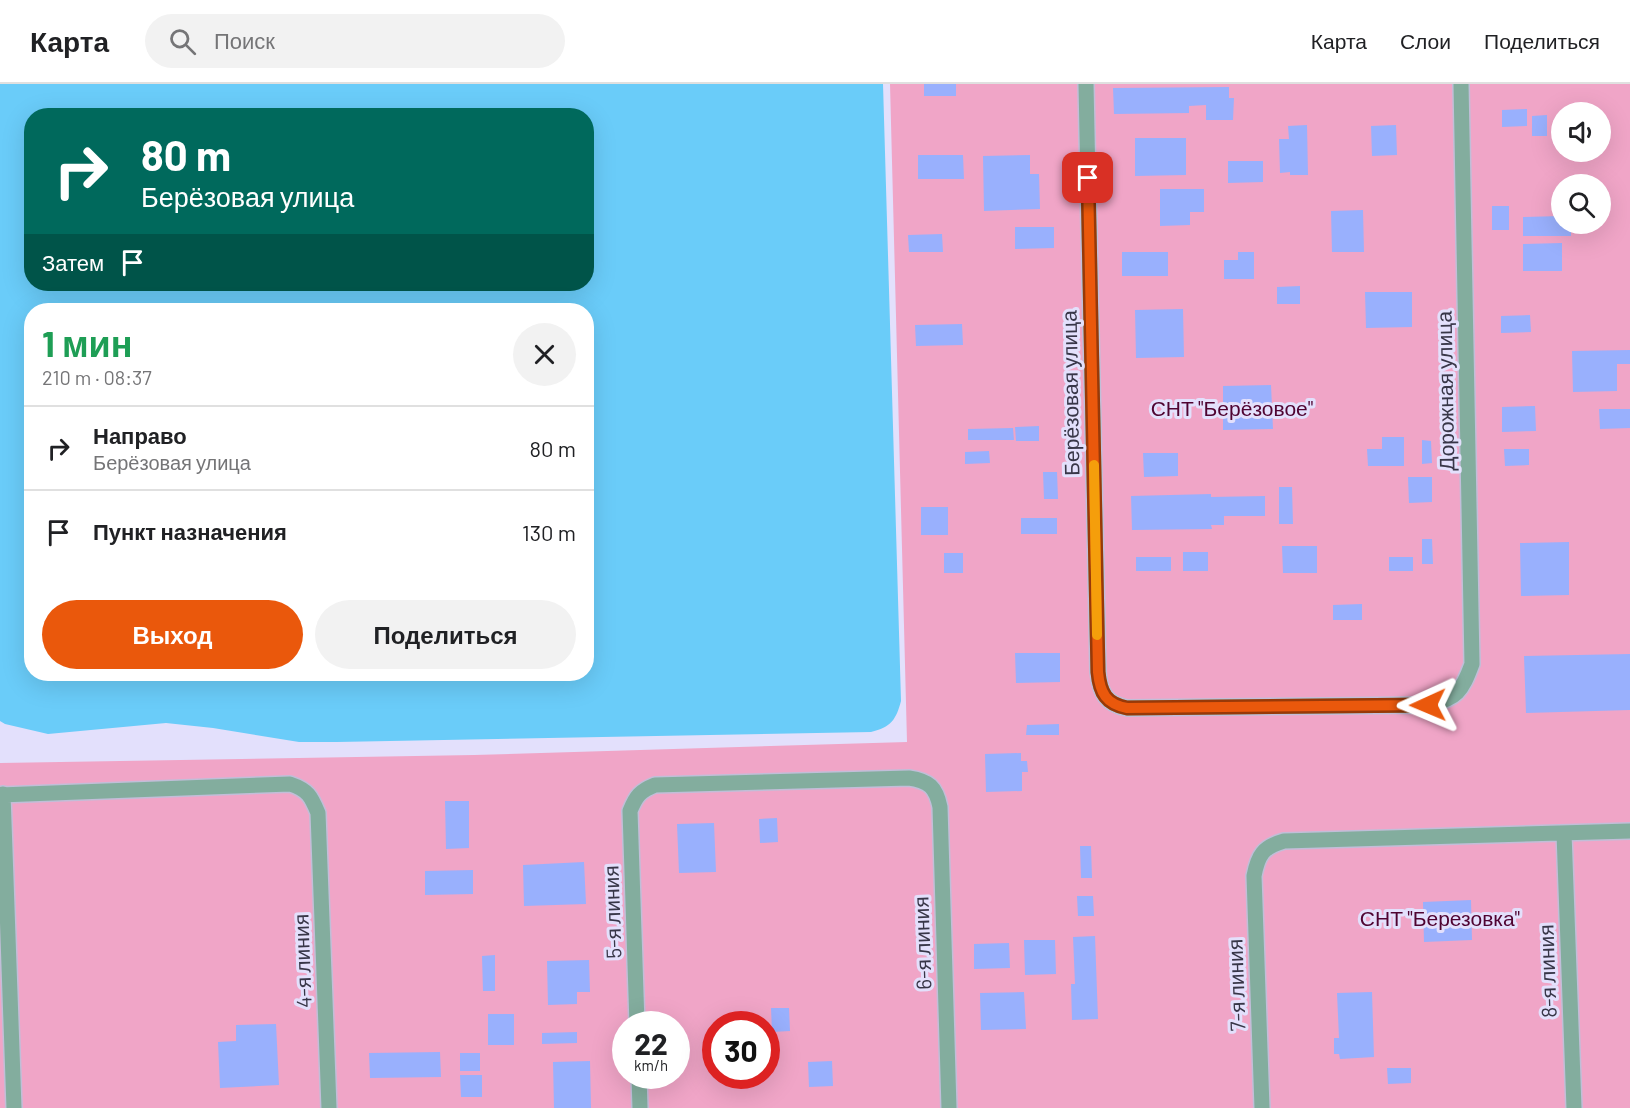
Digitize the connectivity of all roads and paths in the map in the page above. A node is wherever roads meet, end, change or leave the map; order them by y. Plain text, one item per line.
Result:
1 (1086, 84) edge
2 (1461, 84) edge
3 (1458, 693) joint
4 (926, 782) joint
5 (2, 794) edge
6 (1630, 831) edge
7 (1564, 833) junction
8 (637, 1011) edge
9 (639, 1089) edge
10 (14, 1108) edge
11 (329, 1108) edge
12 (640, 1108) edge
13 (949, 1108) edge
14 (1262, 1108) edge
15 (1574, 1108) edge

1 - 3 street, Берёзовая улица
2 - 3 street, Дорожная улица
4 - 8 street, 5-я линия
4 - 13 street, 6-я линия
5 - 10 street
5 - 11 street, 4-я линия
6 - 7 street
7 - 14 street, 7-я линия
7 - 15 street, 8-я линия
9 - 12 street

